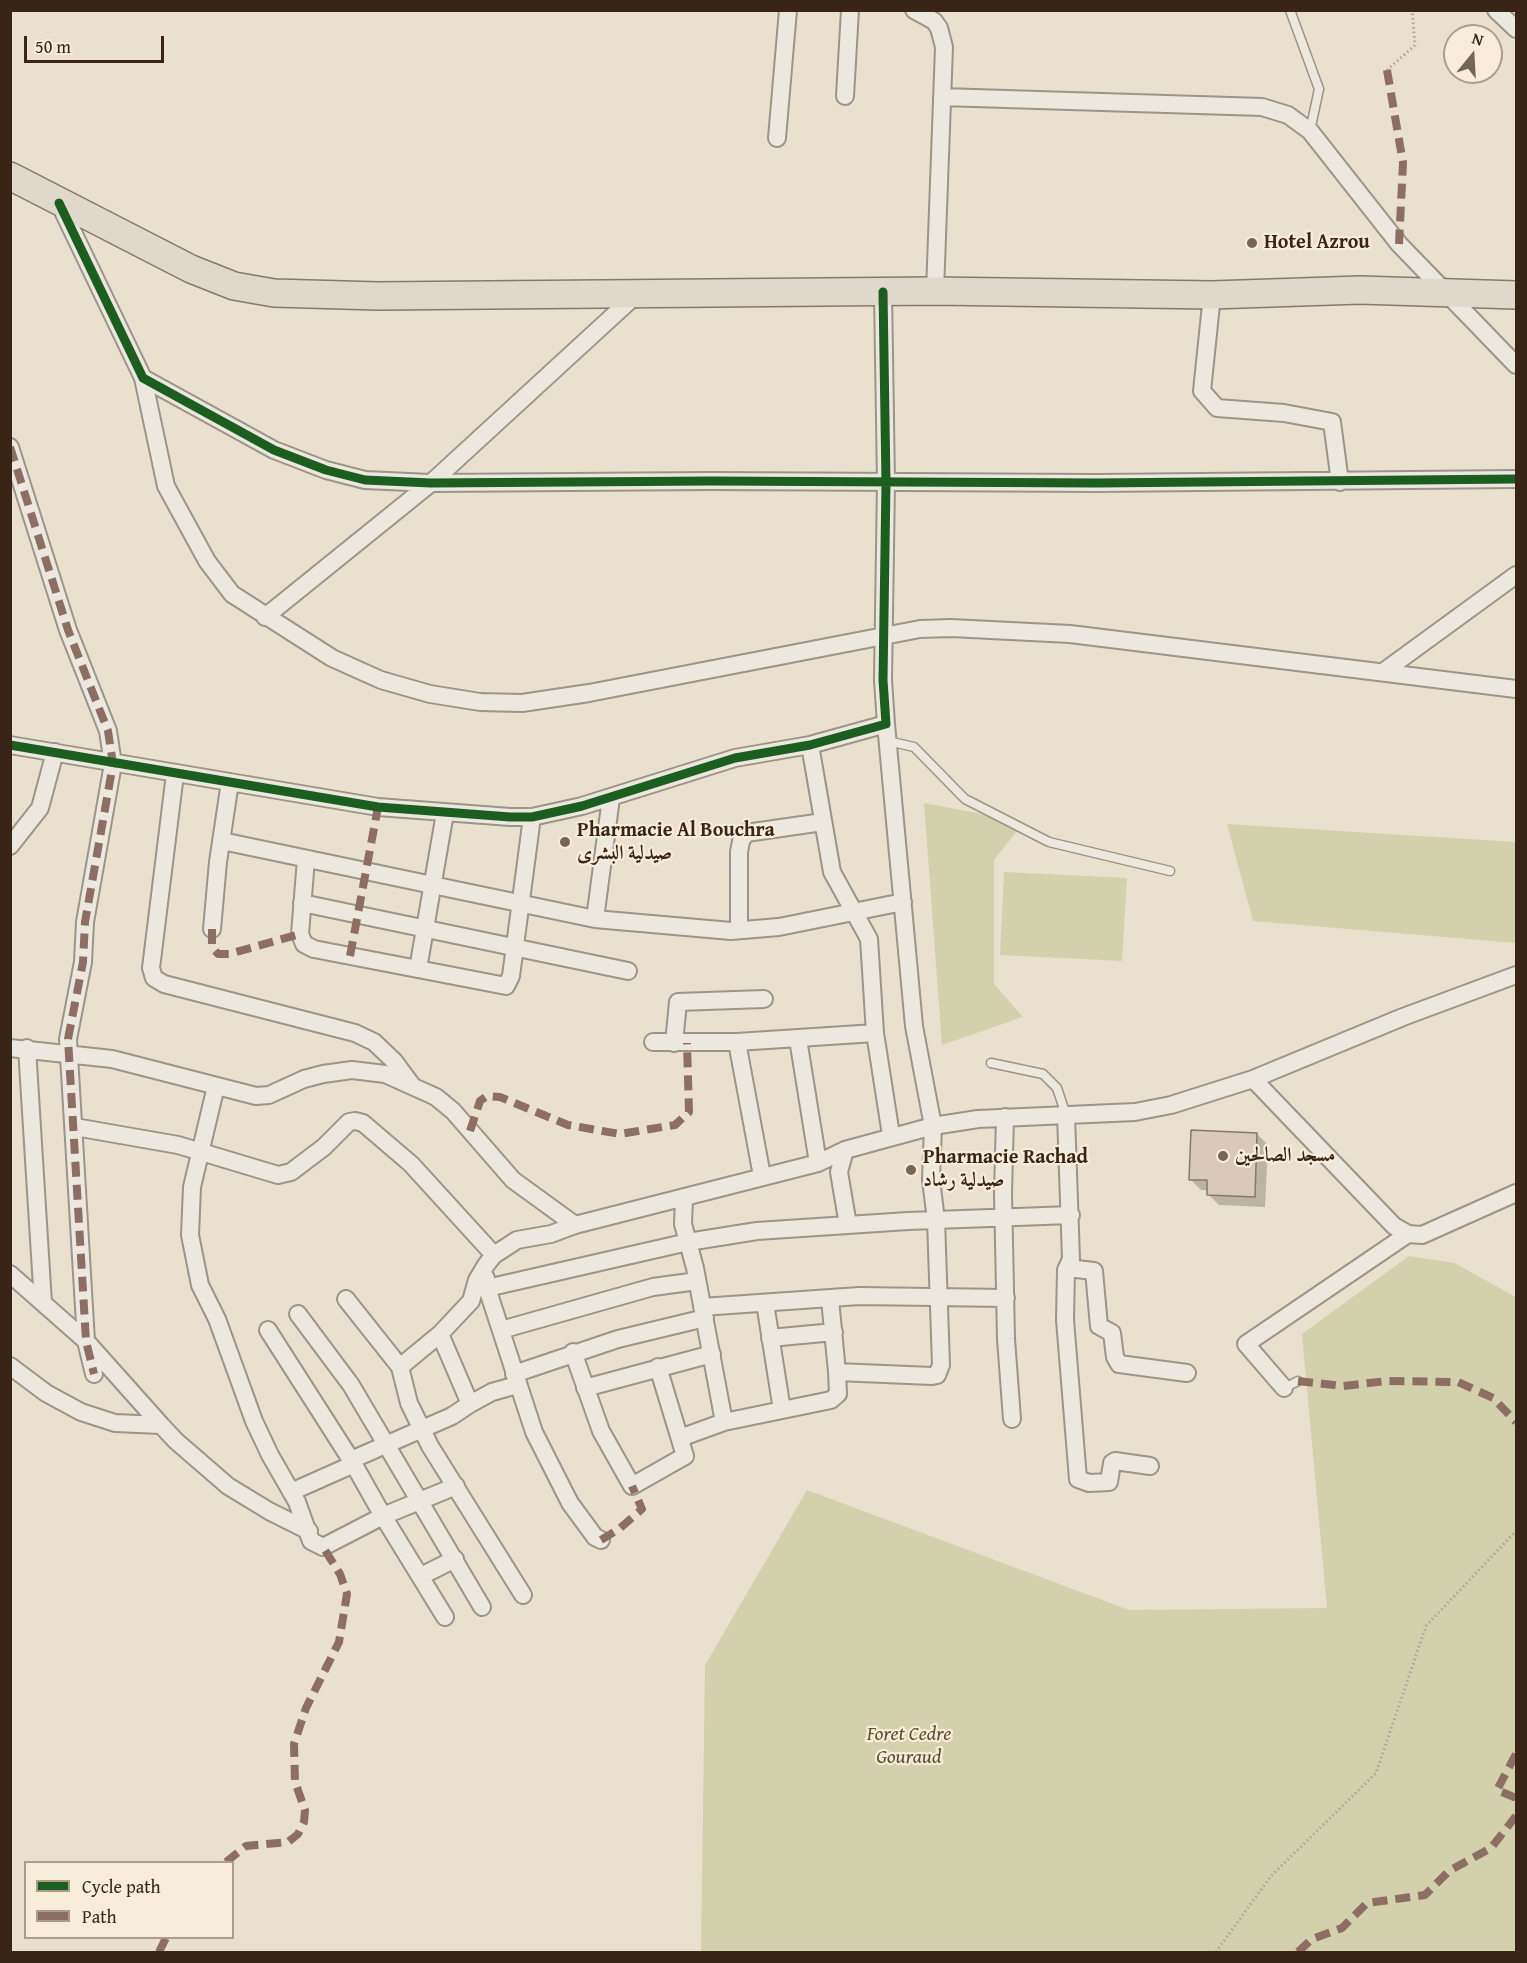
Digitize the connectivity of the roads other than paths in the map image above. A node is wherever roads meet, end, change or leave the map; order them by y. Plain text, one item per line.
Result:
1 (788, 10) edge
2 (850, 10) edge
3 (914, 10) edge
4 (1290, 10) edge
5 (1496, 10) edge
6 (1516, 29) edge
7 (845, 96) dead end
8 (942, 97) junction
9 (1310, 131) junction
10 (777, 138) dead end
11 (10, 176) edge
12 (59, 203) junction
13 (935, 291) junction
14 (883, 292) junction
15 (1444, 292) junction
16 (639, 293) junction
17 (1212, 295) junction
18 (1516, 295) edge
19 (1516, 365) edge
20 (142, 378) junction
21 (10, 447) edge
22 (1516, 479) edge
23 (1340, 482) junction
24 (431, 483) junction
25 (886, 483) junction
26 (1516, 575) edge
27 (266, 617) junction
28 (885, 636) junction
29 (1383, 672) junction
30 (1516, 689) edge
31 (886, 724) junction
32 (888, 741) junction
33 (10, 745) edge
34 (810, 745) junction
35 (55, 752) junction
36 (113, 764) junction
37 (175, 774) junction
38 (230, 782) junction
39 (611, 798) junction
40 (445, 813) junction
41 (532, 816) junction
42 (823, 822) junction
43 (222, 841) junction
44 (10, 846) edge
45 (306, 859) junction
46 (1170, 871) dead end
47 (432, 885) junction
48 (903, 902) junction
49 (302, 903) junction
50 (521, 904) junction
51 (852, 912) junction
52 (595, 919) junction
53 (426, 928) junction
54 (212, 929) dead end
55 (739, 930) junction
56 (516, 947) junction
57 (418, 969) junction
58 (628, 971) dead end
59 (1516, 975) edge
60 (765, 999) dead end
61 (875, 1033) junction
62 (798, 1039) junction
63 (653, 1042) dead end
64 (674, 1042) junction
65 (737, 1042) junction
66 (19, 1048) edge
67 (70, 1052) junction
68 (991, 1063) dead end
69 (1253, 1079) junction
70 (411, 1084) junction
71 (216, 1086) junction
72 (1066, 1115) junction
73 (1005, 1117) junction
74 (933, 1126) junction
75 (75, 1127) junction
76 (891, 1136) junction
77 (845, 1150) junction
78 (198, 1152) junction
79 (818, 1163) junction
80 (762, 1176) junction
81 (1516, 1193) edge
82 (684, 1199) junction
83 (1071, 1215) junction
84 (1004, 1217) junction
85 (936, 1220) junction
86 (575, 1225) junction
87 (848, 1225) junction
88 (1408, 1234) junction
89 (688, 1242) junction
90 (490, 1260) junction
91 (1067, 1268) junction
92 (10, 1274) edge
93 (697, 1281) junction
94 (487, 1288) junction
95 (940, 1297) junction
96 (1006, 1298) junction
97 (346, 1299) dead end
98 (830, 1299) junction
99 (44, 1303) junction
100 (765, 1304) junction
101 (704, 1313) junction
102 (298, 1314) dead end
103 (268, 1330) dead end
104 (501, 1330) junction
105 (834, 1332) junction
106 (440, 1334) junction
107 (770, 1338) junction
108 (86, 1341) junction
109 (573, 1352) junction
110 (712, 1353) junction
111 (10, 1366) edge
112 (400, 1367) junction
113 (658, 1367) junction
114 (837, 1371) junction
115 (1186, 1373) dead end
116 (94, 1374) dead end
117 (515, 1379) junction
118 (1291, 1384) dead end
119 (585, 1388) junction
120 (470, 1404) junction
121 (782, 1410) junction
122 (1012, 1419) dead end
123 (724, 1422) junction
124 (161, 1425) junction
125 (422, 1429) junction
126 (680, 1437) junction
127 (387, 1446) junction
128 (353, 1462) junction
129 (1150, 1466) dead end
130 (456, 1486) junction
131 (291, 1492) junction
132 (420, 1502) junction
133 (383, 1516) junction
134 (309, 1531) junction
135 (601, 1539) dead end
136 (455, 1558) junction
137 (421, 1576) junction
138 (523, 1595) dead end
139 (482, 1606) dead end
140 (445, 1617) dead end

1 - 10 street
2 - 7 street
3 - 8 street
4 - 9 lane
5 - 6 street
8 - 9 street
8 - 13 street
9 - 15 street
11 - 12 main road
12 - 16 main road
12 - 20 street
13 - 14 main road
13 - 17 main road
14 - 16 main road
14 - 25 street
15 - 17 main road
15 - 18 main road
15 - 19 street
16 - 24 street
17 - 23 street
20 - 24 street
20 - 27 street
21 - 36 street
22 - 23 street
23 - 25 street
24 - 25 street
24 - 27 street
25 - 28 street
26 - 29 street
27 - 28 street
28 - 29 street
28 - 31 street
29 - 30 street
31 - 32 street
31 - 34 street
32 - 46 lane
32 - 48 street
33 - 35 street
34 - 39 street
34 - 42 street
35 - 36 street
35 - 44 street
36 - 37 street
36 - 67 street
37 - 38 street
37 - 70 street
38 - 40 street
38 - 43 street
39 - 41 street
39 - 52 street
40 - 41 street
40 - 47 street
41 - 50 street
42 - 51 street
42 - 55 street
43 - 45 street
43 - 54 street
45 - 47 street
45 - 49 street
47 - 50 street
47 - 53 street
48 - 51 street
48 - 74 street
49 - 53 street
49 - 57 street
50 - 52 street
50 - 56 street
51 - 55 street
51 - 61 street
52 - 55 street
53 - 56 street
53 - 57 street
56 - 57 street
56 - 58 street
59 - 69 street
60 - 64 street
61 - 62 street
61 - 76 street
62 - 65 street
62 - 79 street
63 - 64 street
64 - 65 street
65 - 80 street
66 - 67 street
66 - 99 street
67 - 71 street
67 - 75 street
68 - 72 lane
69 - 72 street
69 - 88 street
70 - 71 street
70 - 86 street
71 - 78 street
72 - 73 street
72 - 83 street
73 - 74 street
73 - 84 street
74 - 76 street
74 - 85 street
75 - 78 street
75 - 108 street
76 - 77 street
77 - 79 street
77 - 87 street
78 - 90 street
78 - 131 street
79 - 80 street
80 - 82 street
81 - 88 street
82 - 86 street
82 - 89 street
83 - 84 street
83 - 91 street
84 - 85 street
84 - 96 street
85 - 87 street
85 - 95 street
86 - 90 street
87 - 89 street
88 - 118 street
89 - 93 street
89 - 94 street
90 - 94 street
90 - 106 street
91 - 115 street
91 - 129 street
92 - 99 street
93 - 101 street
93 - 104 street
94 - 104 street
95 - 96 street
95 - 98 street
95 - 114 street
96 - 122 street
97 - 112 street
98 - 100 street
98 - 105 street
99 - 108 street
100 - 101 street
100 - 107 street
101 - 109 street
101 - 110 street
102 - 127 street
103 - 128 street
104 - 117 street
105 - 107 street
105 - 114 street
106 - 112 street
106 - 120 street
107 - 121 street
108 - 116 street
108 - 124 street
109 - 117 street
109 - 119 street
110 - 113 street
110 - 123 street
111 - 124 street
112 - 125 street
113 - 119 street
113 - 126 street
114 - 121 street
117 - 120 street
117 - 135 street
119 - 126 street
120 - 125 street
121 - 123 street
123 - 126 street
124 - 134 street
125 - 127 street
125 - 130 street
127 - 128 street
127 - 132 street
128 - 131 street
128 - 133 street
130 - 132 street
130 - 138 street
131 - 134 street
132 - 133 street
132 - 136 street
133 - 134 street
133 - 137 street
136 - 137 street
136 - 139 street
137 - 140 street

